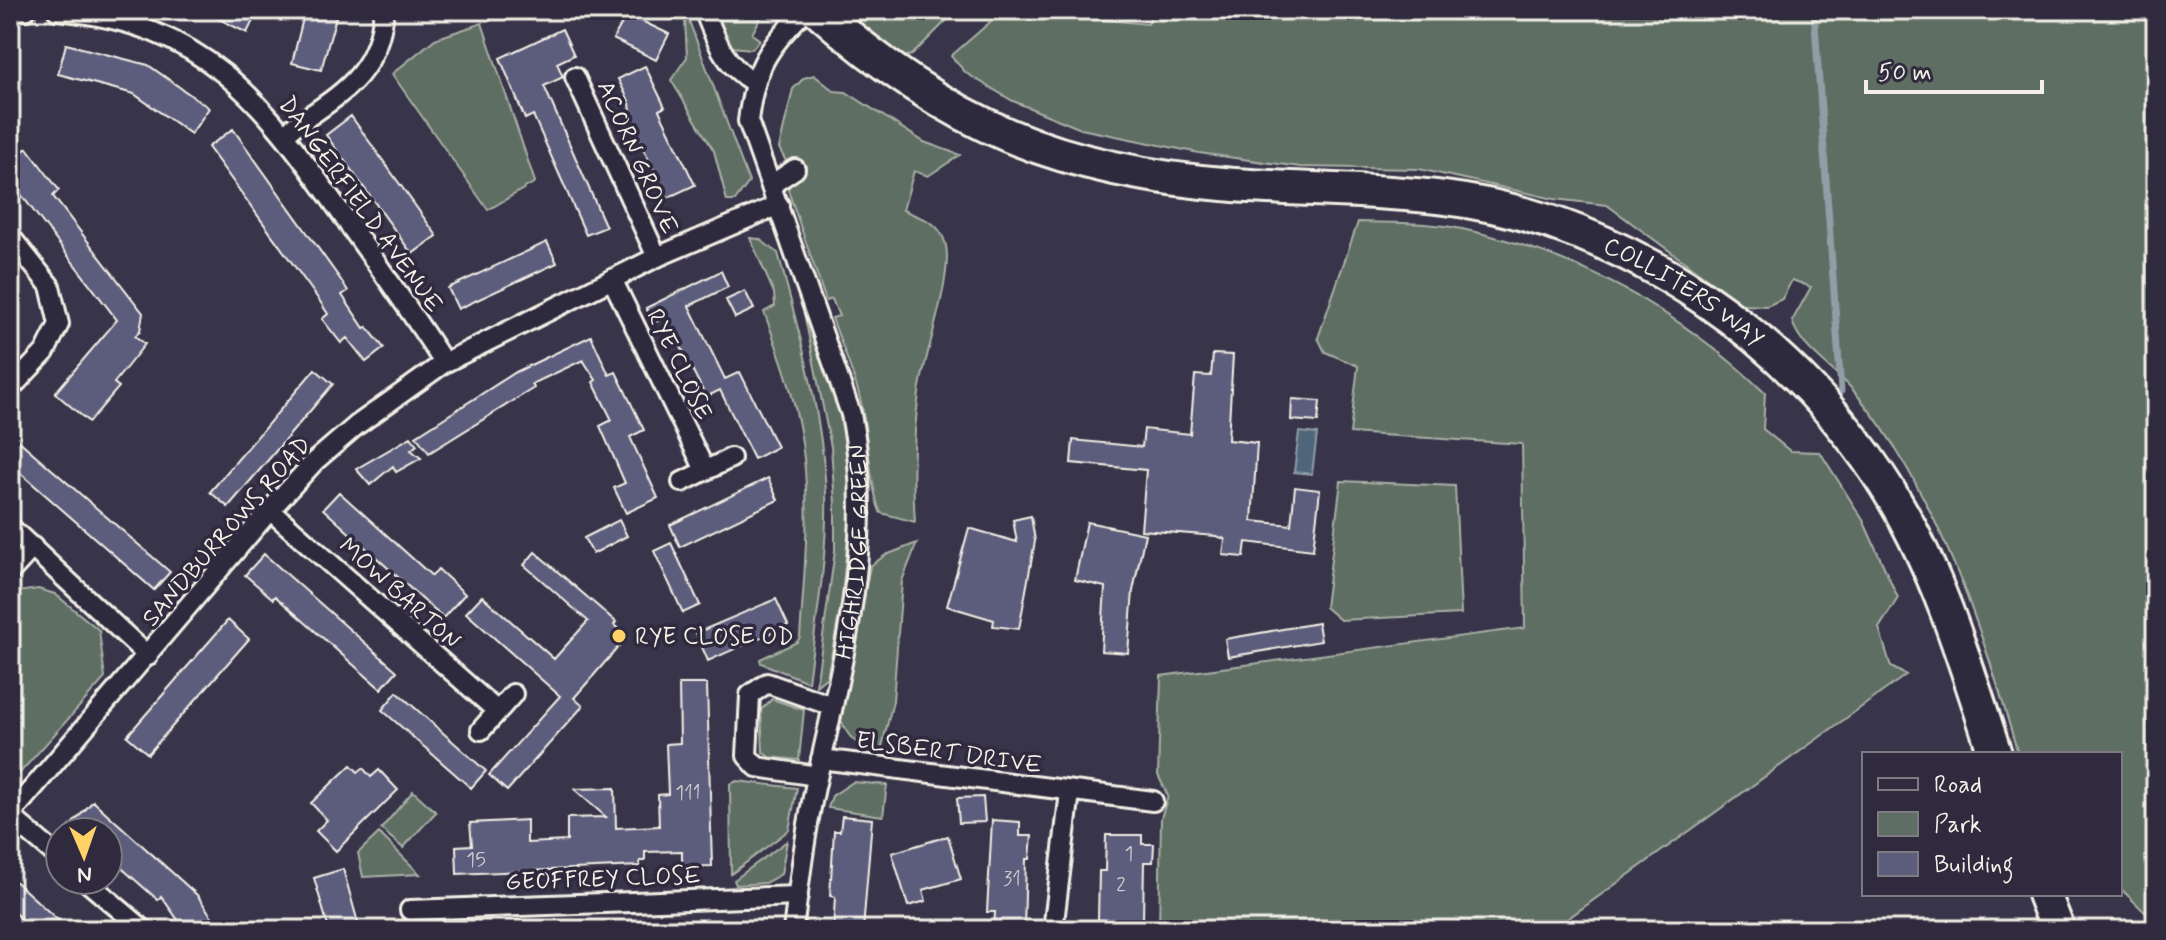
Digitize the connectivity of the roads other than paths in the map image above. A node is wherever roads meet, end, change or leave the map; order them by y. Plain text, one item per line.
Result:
1 (26, 10) edge
2 (57, 10) edge
3 (384, 10) edge
4 (704, 10) edge
5 (805, 10) edge
6 (818, 10) edge
7 (10, 11) edge
8 (575, 77) dead end
9 (753, 82) junction
10 (285, 133) junction
11 (795, 169) dead end
12 (771, 185) junction
13 (779, 205) junction
14 (10, 236) edge
15 (657, 257) junction
16 (612, 279) junction
17 (444, 363) junction
18 (10, 389) edge
19 (731, 458) dead end
20 (705, 470) junction
21 (682, 482) dead end
22 (270, 510) junction
23 (10, 527) edge
24 (33, 547) junction
25 (10, 572) edge
26 (148, 656) junction
27 (513, 694) dead end
28 (832, 706) junction
29 (497, 711) junction
30 (481, 730) dead end
31 (1994, 752) edge
32 (819, 768) junction
33 (1070, 792) junction
34 (1153, 801) dead end
35 (10, 816) edge
36 (44, 845) edge
37 (104, 896) edge
38 (798, 896) junction
39 (2045, 896) edge
40 (410, 910) dead end
41 (144, 930) edge
42 (793, 930) edge
43 (1053, 930) edge
44 (2058, 930) edge

1 - 7 street
2 - 10 street, DANGERFIELD AVENUE
3 - 10 street
4 - 9 street
5 - 9 street, HIGHRIDGE GREEN
6 - 31 highway, COLLITERS WAY
8 - 15 street, ACORN GROVE
9 - 12 street, HIGHRIDGE GREEN
10 - 17 street, DANGERFIELD AVENUE
11 - 12 street
12 - 13 street, HIGHRIDGE GREEN
13 - 15 street, SANDBURROWS ROAD
13 - 28 street, HIGHRIDGE GREEN
14 - 18 street
15 - 16 street, SANDBURROWS ROAD
16 - 17 street, SANDBURROWS ROAD
16 - 20 street, RYE CLOSE
17 - 22 street, SANDBURROWS ROAD
19 - 20 street
20 - 21 street
22 - 26 street, SANDBURROWS ROAD
22 - 29 street, MOW BARTON
23 - 24 street
24 - 25 street
24 - 26 street
26 - 35 street, SANDBURROWS ROAD
27 - 29 street
28 - 32 street, HIGHRIDGE GREEN
28 - 32 street, ELSBERT DRIVE
29 - 30 street
32 - 33 street, ELSBERT DRIVE
32 - 38 street, HIGHRIDGE GREEN
33 - 34 street, ELSBERT DRIVE
33 - 43 street, ELSBERT DRIVE
35 - 36 street
37 - 41 street
38 - 40 street, GEOFFREY CLOSE
38 - 42 street, HIGHRIDGE GREEN
39 - 44 highway

